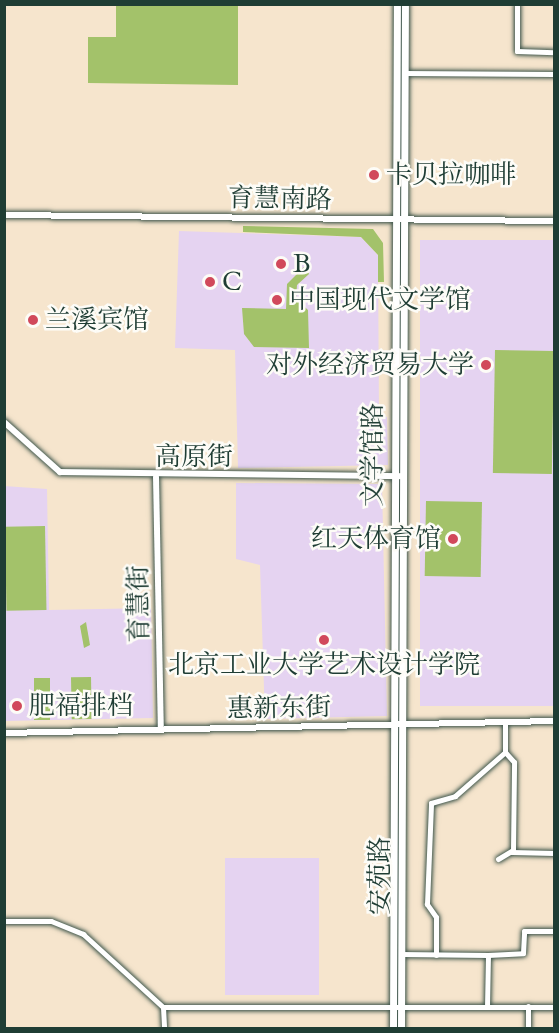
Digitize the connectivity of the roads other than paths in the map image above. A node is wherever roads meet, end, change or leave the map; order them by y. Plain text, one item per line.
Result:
1 (397, 4) edge
2 (405, 4) edge
3 (517, 4) edge
4 (555, 52) edge
5 (404, 73) junction
6 (555, 74) edge
7 (4, 215) edge
8 (400, 221) junction
9 (555, 221) edge
10 (4, 422) edge
11 (394, 476) junction
12 (403, 476) junction
13 (156, 477) junction
14 (555, 721) edge
15 (505, 722) junction
16 (402, 724) junction
17 (393, 725) junction
18 (161, 730) junction
19 (4, 733) edge
20 (505, 752) junction
21 (512, 852) junction
22 (555, 853) edge
23 (498, 859) dead end
24 (4, 921) edge
25 (555, 931) edge
26 (401, 954) junction
27 (436, 954) junction
28 (488, 955) junction
29 (397, 1005) junction
30 (487, 1006) junction
31 (528, 1006) junction
32 (163, 1007) junction
33 (555, 1007) edge
34 (164, 1029) edge
35 (393, 1029) edge
36 (401, 1029) edge
37 (528, 1029) edge

1 - 8 main road, 文学馆路
2 - 5 main road, 文学馆路
3 - 4 street
5 - 6 street
5 - 8 main road, 文学馆路
7 - 8 street, 育慧南路
8 - 9 street, 育慧南路
8 - 11 main road, 文学馆路
8 - 12 main road, 文学馆路
10 - 13 street, 高原街
11 - 12 street, 高原街
11 - 13 street, 高原街
11 - 17 main road, 文学馆路
12 - 16 main road, 文学馆路
13 - 18 street, 育慧街
14 - 15 street, 惠新东街
15 - 16 street, 惠新东街
15 - 20 street
16 - 17 street, 惠新东街
16 - 26 main road, 安苑路
17 - 18 street, 惠新东街
17 - 29 main road, 安苑路
18 - 19 street, 惠新东街
20 - 21 street
20 - 27 street
21 - 22 street
21 - 23 street
24 - 32 street
25 - 28 street
26 - 27 street
26 - 29 main road, 安苑路
27 - 28 street
28 - 30 street
29 - 30 street
29 - 32 street
29 - 35 main road, 安苑路
29 - 36 main road, 安苑路
30 - 31 street
31 - 33 street
31 - 37 street
32 - 34 street

